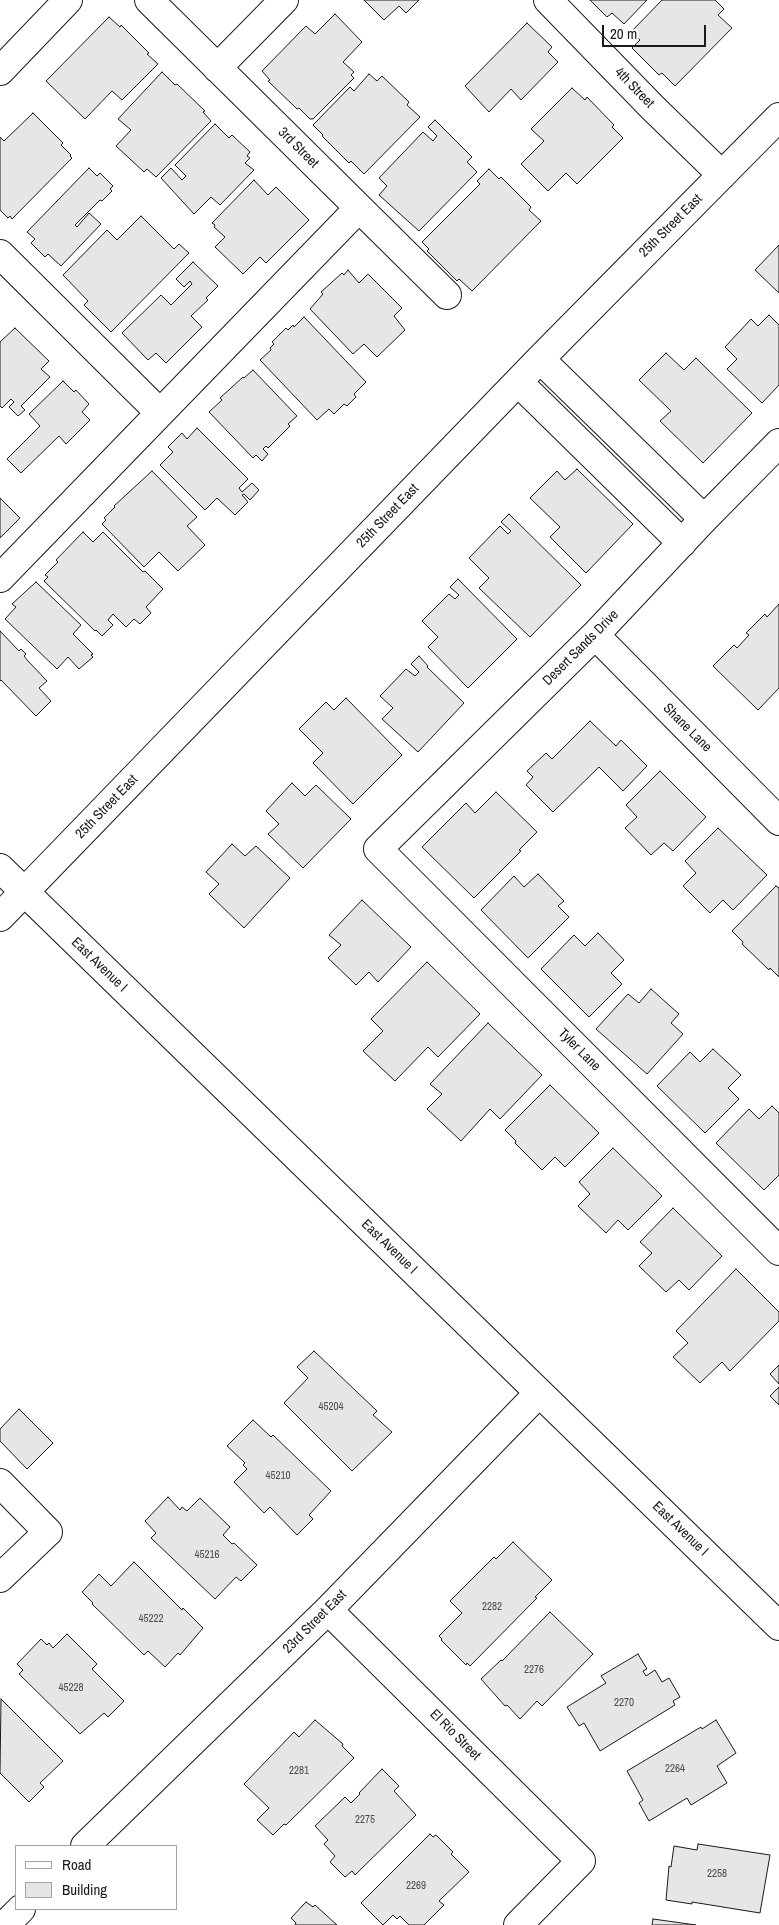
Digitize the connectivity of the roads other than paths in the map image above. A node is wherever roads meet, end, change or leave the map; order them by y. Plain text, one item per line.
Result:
1 (68, 0) edge
2 (149, 0) edge
3 (284, 0) edge
4 (548, 0) edge
5 (217, 68) junction
6 (0, 71) edge
7 (779, 117) edge
8 (722, 175) junction
9 (359, 208) junction
10 (0, 254) edge
11 (447, 295) dead end
12 (540, 360) junction
13 (518, 382) junction
14 (160, 413) junction
15 (779, 443) edge
16 (704, 519) junction
17 (682, 543) junction
18 (0, 578) edge
19 (595, 635) junction
20 (779, 822) edge
21 (378, 849) joint
22 (0, 868) edge
23 (25, 892) junction
24 (0, 917) edge
25 (779, 1250) edge
26 (538, 1393) junction
27 (0, 1483) edge
28 (0, 1578) edge
29 (328, 1610) junction
30 (779, 1626) edge
31 (87, 1845) edge
32 (20, 1910) edge
33 (5, 1925) edge
34 (518, 1925) edge

1 - 6 street
2 - 5 street, 3rd Street
3 - 5 street
4 - 8 street, 4th Street
5 - 9 street, 3rd Street
7 - 8 street, 25th Street East
8 - 12 street, 25th Street East
9 - 11 street, 3rd Street
9 - 14 street
10 - 14 street
12 - 13 street, 25th Street East
12 - 16 street
13 - 17 street
13 - 23 street, 25th Street East
14 - 18 street
15 - 16 street, Desert Sands Drive
16 - 17 street, Desert Sands Drive
17 - 19 street, Desert Sands Drive
19 - 20 street, Shane Lane
19 - 21 street, Desert Sands Drive
21 - 25 street, Tyler Lane
22 - 23 street, East Avenue I
23 - 24 street, 25th Street East
23 - 26 street, East Avenue I
26 - 29 street, 23rd Street East
26 - 30 street, East Avenue I
27 - 28 street
29 - 31 street, 23rd Street East
29 - 34 street, El Rio Street
32 - 33 street

